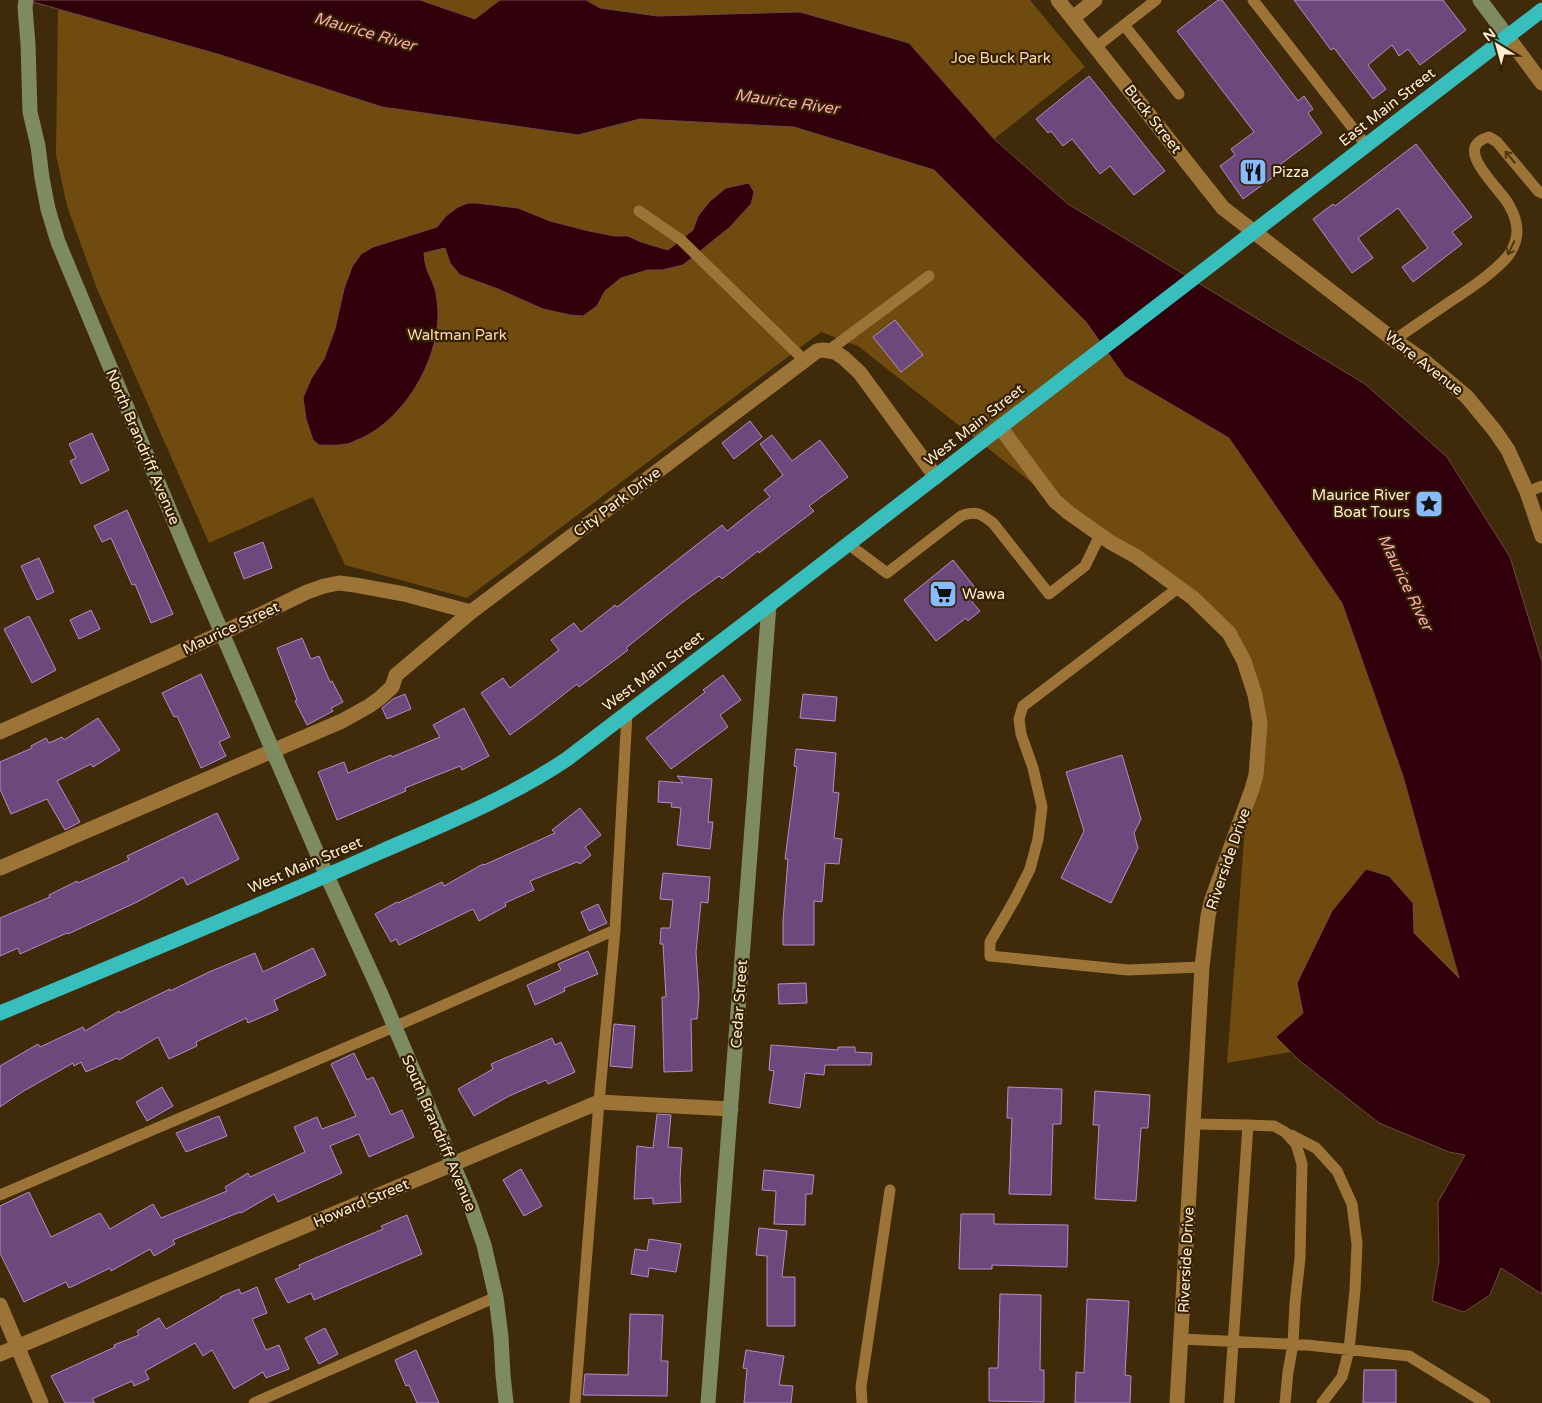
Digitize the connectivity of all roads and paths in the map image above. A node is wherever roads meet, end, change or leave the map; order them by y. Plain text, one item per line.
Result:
1 (1058, 0) edge
2 (1095, 0) edge
3 (1156, 0) edge
4 (1253, 0) edge
5 (1480, 0) edge
6 (25, 4) edge
7 (1542, 10) edge
8 (1073, 18) junction
9 (1124, 25) junction
10 (1507, 36) junction
11 (1096, 47) junction
12 (1542, 82) edge
13 (1179, 94) dead end
14 (1366, 145) junction
15 (1542, 193) edge
16 (639, 210) dead end
17 (1253, 231) junction
18 (929, 276) dead end
19 (1394, 340) junction
20 (828, 351) junction
21 (804, 360) junction
22 (1000, 427) junction
23 (936, 476) junction
24 (1542, 486) edge
25 (1527, 492) junction
26 (1100, 535) junction
27 (1542, 536) edge
28 (848, 544) junction
29 (1178, 588) junction
30 (769, 605) junction
31 (471, 612) junction
32 (222, 633) junction
33 (627, 714) junction
34 (0, 732) edge
35 (272, 750) junction
36 (0, 868) edge
37 (327, 876) junction
38 (615, 930) junction
39 (1202, 967) junction
40 (0, 1013) edge
41 (394, 1027) junction
42 (599, 1102) junction
43 (731, 1109) junction
44 (1194, 1124) junction
45 (1248, 1125) junction
46 (1284, 1132) junction
47 (453, 1164) junction
48 (890, 1190) dead end
49 (0, 1195) edge
50 (496, 1296) junction
51 (0, 1306) edge
52 (1182, 1339) junction
53 (1233, 1342) junction
54 (1293, 1344) junction
55 (17, 1347) junction
56 (1349, 1350) junction
57 (0, 1354) edge
58 (41, 1403) edge
59 (254, 1403) edge
60 (506, 1403) edge
61 (575, 1403) edge
62 (708, 1403) edge
63 (862, 1403) edge
64 (1177, 1403) edge
65 (1229, 1403) edge
66 (1285, 1403) edge
67 (1322, 1403) edge
68 (1485, 1403) edge

1 - 8 street, Buck Street
2 - 8 street
3 - 9 lane
4 - 14 lane
5 - 10 main road
6 - 32 main road, North Brandriff Avenue
7 - 10 highway, East Main Street
8 - 11 street, Buck Street
9 - 11 lane
9 - 13 lane
10 - 12 street
10 - 14 highway, East Main Street
11 - 17 street, Buck Street
14 - 17 highway, East Main Street
15 -> 19 lane
16 - 21 lane
17 - 19 street, Ware Avenue
17 - 22 highway, West Main Street
18 - 20 lane
19 - 25 street, Ware Avenue
20 - 21 street, City Park Drive
20 - 23 street
21 - 31 street, City Park Drive
22 - 23 highway, West Main Street
22 - 26 street, Riverside Drive
23 - 28 highway, West Main Street
24 - 25 lane
25 - 27 street, Ware Avenue
26 - 28 lane
26 - 29 street, Riverside Drive
28 - 30 highway, West Main Street
29 - 39 street, Riverside Drive
29 - 39 lane
30 - 33 highway, West Main Street
30 - 43 main road, Cedar Street
31 - 32 street, Maurice Street
31 - 35 street, City Park Drive
32 - 34 street, Maurice Street
32 - 35 main road, North Brandriff Avenue
33 - 37 highway, West Main Street
33 - 38 lane
35 - 36 street
35 - 37 main road, North Brandriff Avenue
37 - 40 highway, West Main Street
37 - 41 main road, South Brandriff Avenue
38 - 41 lane
38 - 42 lane
39 - 44 street, Riverside Drive
41 - 47 main road, South Brandriff Avenue
41 - 49 lane
42 - 43 street, Howard Street
42 - 47 street, Howard Street
42 - 61 lane
43 - 62 main road, Cedar Street
44 - 45 lane
44 - 52 street, Riverside Drive
45 - 46 lane
45 - 53 lane
46 - 54 lane
46 - 56 lane
47 - 50 main road, South Brandriff Avenue
47 - 55 street, Howard Street
48 - 63 lane
50 - 59 lane
50 - 60 main road, South Brandriff Avenue
51 - 55 street
52 - 53 lane
52 - 64 street, Riverside Drive
53 - 54 lane
53 - 65 lane
54 - 56 lane
54 - 66 lane
55 - 57 street, Howard Street
55 - 58 street
56 - 67 lane
56 - 68 lane

